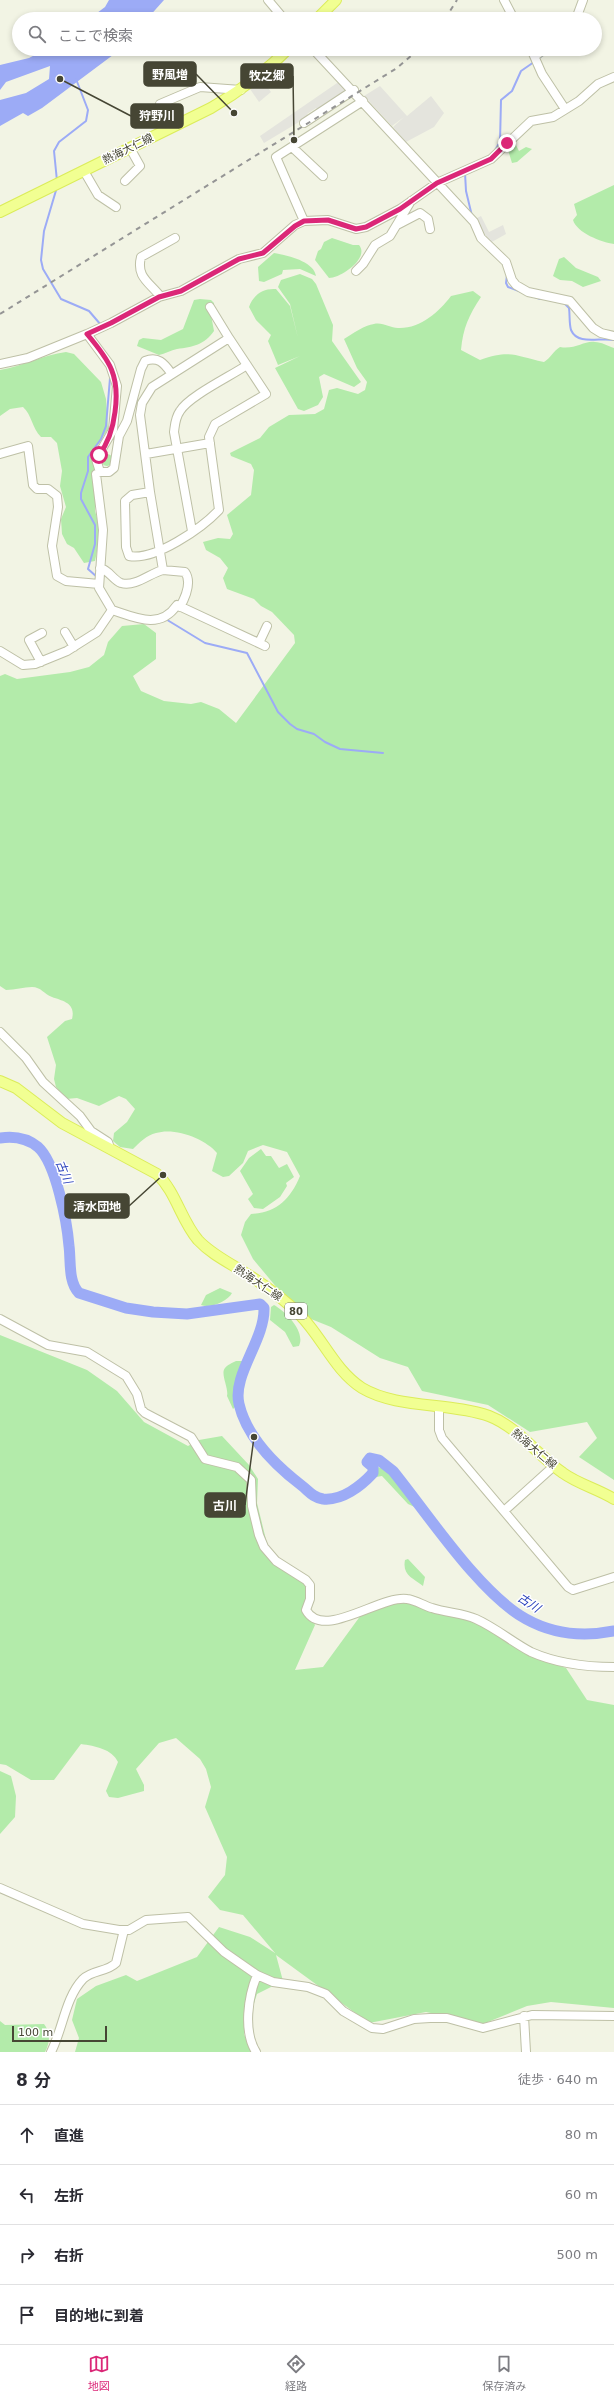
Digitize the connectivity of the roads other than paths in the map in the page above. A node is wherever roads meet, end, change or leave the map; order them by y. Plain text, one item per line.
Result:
1 (268, 0) edge
2 (336, 0) edge
3 (504, 0) edge
4 (583, 0) edge
5 (278, 12) edge
6 (324, 12) edge
7 (510, 12) edge
8 (579, 12) edge
9 (281, 56) edge
10 (320, 56) edge
11 (535, 56) edge
12 (614, 77) edge
13 (241, 90) junction
14 (354, 90) junction
15 (363, 101) junction
16 (160, 104) dead end
17 (565, 109) junction
18 (304, 123) dead end
19 (292, 147) junction
20 (130, 148) junction
21 (84, 171) junction
22 (323, 176) dead end
23 (125, 181) dead end
24 (437, 183) junction
25 (411, 200) junction
26 (116, 207) dead end
27 (0, 212) edge
28 (304, 221) junction
29 (395, 226) junction
30 (430, 229) dead end
31 (175, 238) dead end
32 (356, 271) dead end
33 (160, 296) junction
34 (210, 307) dead end
35 (87, 334) junction
36 (614, 336) edge
37 (229, 338) junction
38 (2, 364) edge
39 (247, 365) junction
40 (171, 373) junction
41 (210, 443) junction
42 (177, 449) junction
43 (0, 454) edge
44 (146, 454) junction
45 (100, 472) junction
46 (150, 492) junction
47 (192, 531) junction
48 (161, 549) junction
49 (100, 568) junction
50 (163, 570) junction
51 (99, 584) junction
52 (180, 607) junction
53 (112, 610) junction
54 (267, 626) dead end
55 (65, 632) dead end
56 (42, 633) dead end
57 (74, 647) junction
58 (0, 651) edge
59 (41, 662) junction
60 (0, 1032) edge
61 (0, 1081) edge
62 (110, 1148) junction
63 (0, 1318) edge
64 (439, 1406) junction
65 (554, 1466) junction
66 (614, 1499) edge
67 (504, 1511) junction
68 (614, 1577) edge
69 (614, 1667) edge
70 (0, 1888) edge
71 (124, 1930) junction
72 (257, 1975) junction
73 (524, 2016) junction
74 (614, 2016) edge
75 (51, 2052) edge
76 (256, 2052) edge
77 (526, 2052) edge

1 - 5 street
2 - 6 main road
3 - 7 street
4 - 8 street
9 - 13 main road, 熱海大仁線
10 - 14 street
11 - 17 street
12 - 17 street
13 - 16 street
13 - 20 main road, 熱海大仁線
14 - 15 street
14 - 18 street
15 - 19 street
15 - 24 street
17 - 24 street
19 - 22 street
19 - 28 street
20 - 21 main road, 熱海大仁線
20 - 23 street
21 - 26 street
21 - 27 main road, 熱海大仁線
24 - 25 street
24 - 36 street
25 - 28 street
25 - 29 street
28 - 33 street
29 - 30 street
29 - 32 street
31 - 33 street
33 - 35 street
34 - 37 street
35 - 38 street
35 - 45 street
37 - 39 street
37 - 40 street
39 - 41 street
39 - 42 street
40 - 44 street
40 - 45 street
41 - 42 street
41 - 47 street
42 - 44 street
42 - 47 street
43 - 51 street
44 - 46 street
45 - 49 street
46 - 48 street
46 - 48 street
47 - 48 street
48 - 50 street
49 - 50 street
49 - 51 street
50 - 52 street
51 - 53 street
52 - 53 street
52 - 54 street
53 - 57 street
55 - 57 street
56 - 59 street
57 - 59 street
58 - 59 street
60 - 62 street
61 - 62 main road, 熱海大仁線 / 80
62 - 64 main road, 熱海大仁線 / 80
63 - 69 street
64 - 65 main road, 熱海大仁線 / 80
64 - 67 street
65 - 66 main road, 熱海大仁線 / 80
65 - 67 street
67 - 68 street
70 - 71 street
71 - 72 street
71 - 75 street
72 - 73 street
72 - 76 street
73 - 74 street
73 - 77 street

